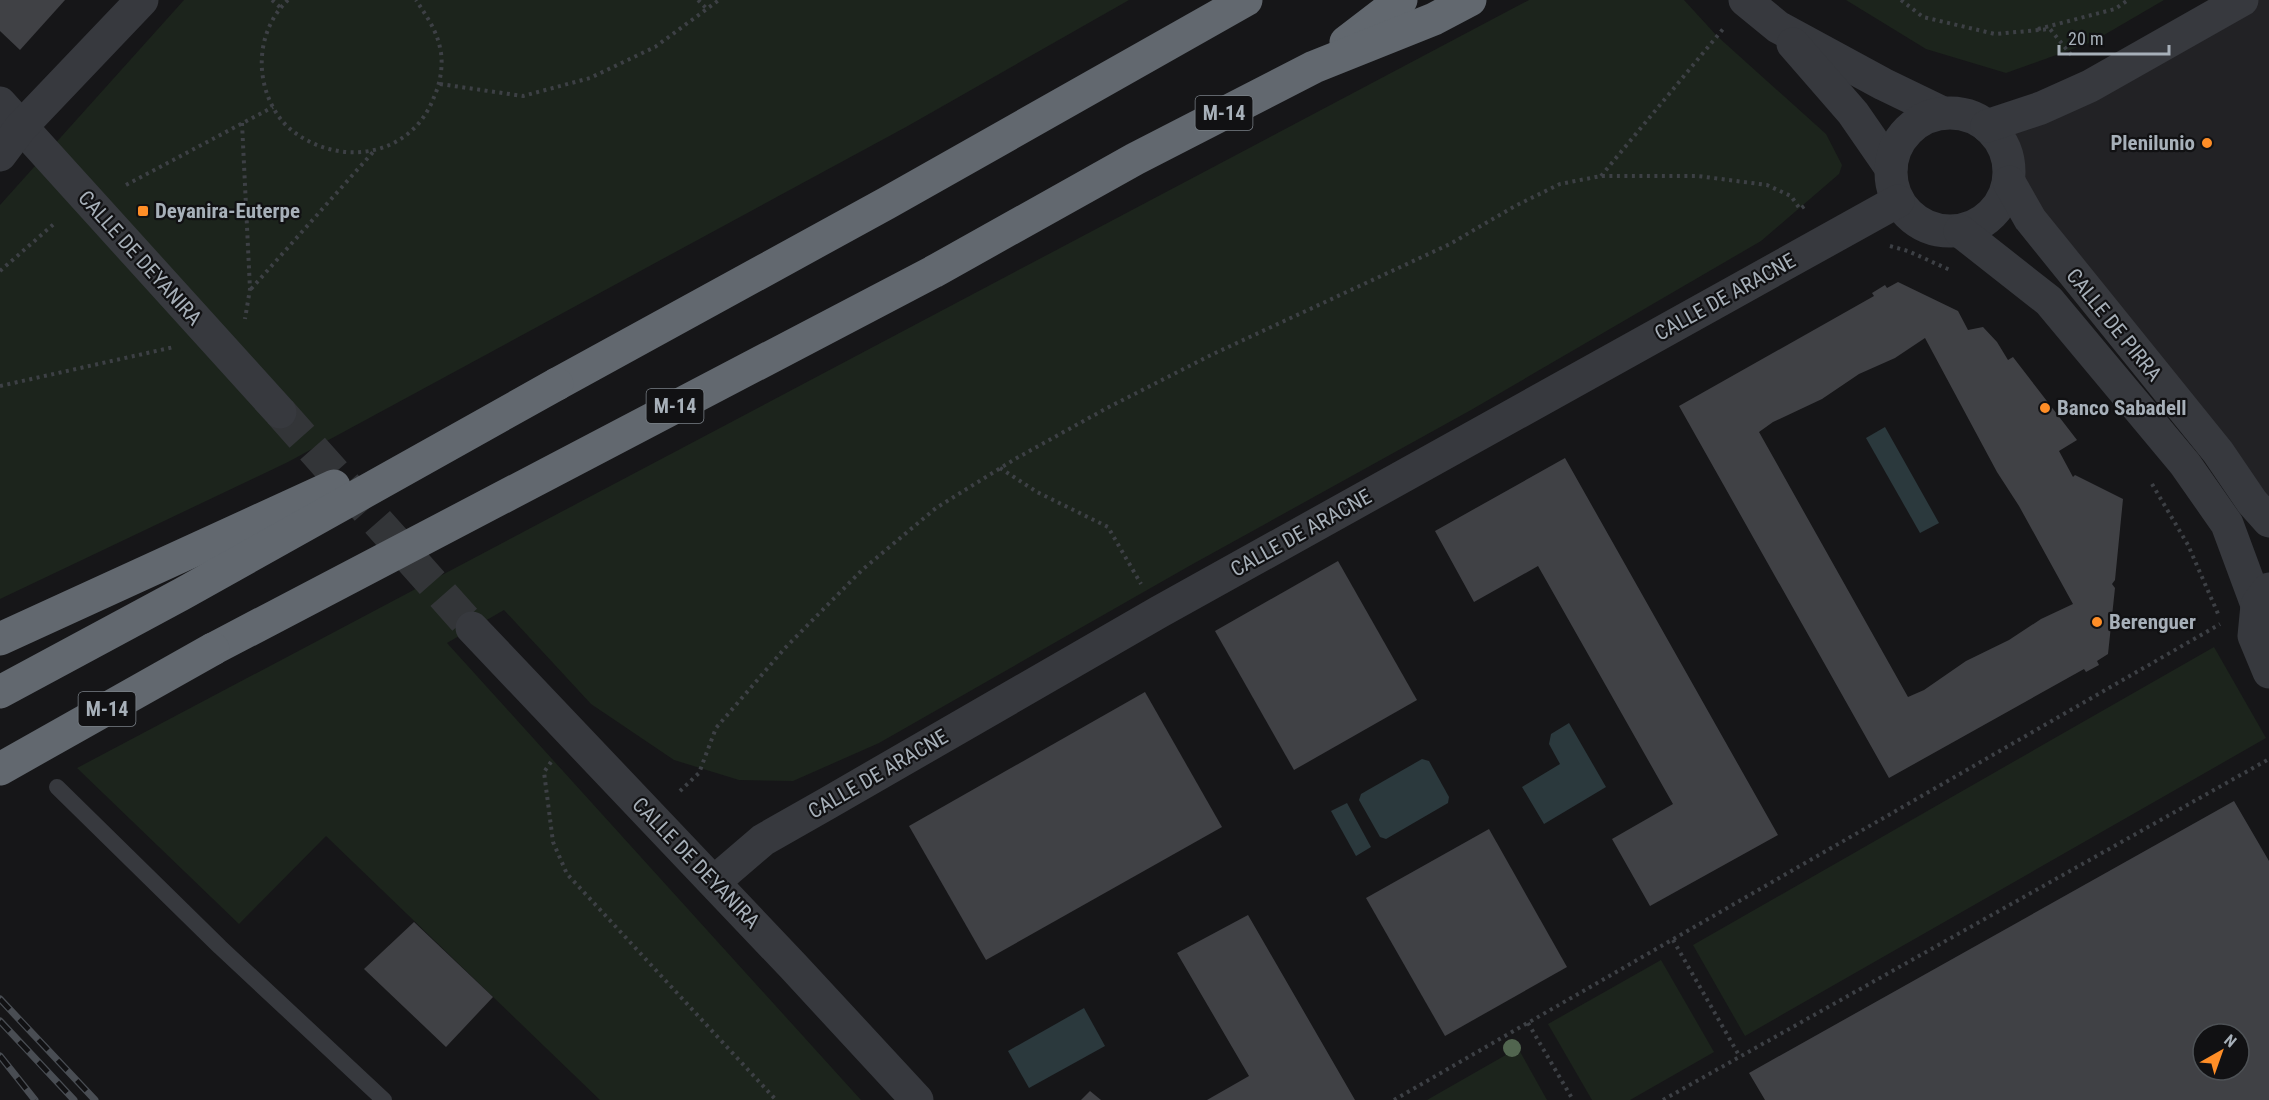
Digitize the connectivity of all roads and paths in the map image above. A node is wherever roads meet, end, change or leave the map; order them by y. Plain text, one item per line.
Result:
1 (142, 0) edge
2 (272, 0) edge
3 (288, 0) edge
4 (416, 0) edge
5 (698, 0) edge
6 (719, 0) edge
7 (1246, 0) edge
8 (1401, 0) edge
9 (1470, 0) edge
10 (1745, 0) edge
11 (1901, 0) edge
12 (2128, 0) edge
13 (2242, 0) edge
14 (280, 7) junction
15 (708, 10) junction
16 (1778, 27) junction
17 (1723, 29) dead end
18 (2028, 31) junction
19 (2079, 64) dead end
20 (1314, 67) junction
21 (440, 84) junction
22 (0, 103) edge
23 (273, 108) junction
24 (1943, 113) junction
25 (242, 123) junction
26 (1987, 126) junction
27 (21, 128) junction
28 (374, 151) junction
29 (0, 155) edge
30 (1891, 168) junction
31 (1600, 176) junction
32 (2009, 182) junction
33 (126, 185) dead end
34 (1898, 201) junction
35 (1807, 204) dead end
36 (55, 223) dead end
37 (1960, 231) junction
38 (1887, 246) dead end
39 (0, 271) edge
40 (1956, 273) dead end
41 (250, 290) junction
42 (223, 349) junction
43 (557, 384) junction
44 (0, 386) edge
45 (280, 412) tunnel mouth
46 (1000, 468) junction
47 (2148, 479) dead end
48 (2269, 521) edge
49 (2263, 597) edge
50 (1159, 612) junction
51 (2222, 623) junction
52 (472, 628) tunnel mouth
53 (2226, 632) dead end
54 (0, 639) edge
55 (2269, 672) edge
56 (0, 692) edge
57 (571, 732) junction
58 (2269, 759) edge
59 (0, 769) edge
60 (57, 787) dead end
61 (680, 791) dead end
62 (714, 882) junction
63 (1673, 940) junction
64 (1528, 1023) junction
65 (1740, 1057) junction
66 (384, 1100) edge
67 (776, 1100) edge
68 (917, 1100) edge
69 (1394, 1100) edge
70 (1573, 1100) edge
71 (1663, 1100) edge

1 - 27 street
2 - 14 path
3 - 14 path
4 - 21 path
5 - 15 path
6 - 15 path
7 - 43 highway
8 - 20 highway, M-14
9 - 20 highway
10 - 16 street
11 - 18 path
12 - 18 path
13 - 26 street
14 - 23 path
15 - 21 path
16 - 24 street
16 - 30 street
17 - 31 path
18 - 19 path
20 - 59 highway, M-14, bridge
21 - 28 path
22 - 27 street, CALLE DE DEYANIRA
23 - 25 path
23 - 28 path
24 - 26 street
24 - 30 street
25 - 33 path
25 - 41 path
26 - 32 street
27 - 29 street
27 - 42 street, CALLE DE DEYANIRA
28 - 41 path
30 - 34 street
31 - 35 path
31 - 46 path
32 - 37 street
32 - 48 street, CALLE DE PIRRA
34 - 37 street
34 - 50 street, CALLE DE ARACNE
36 - 39 path
37 - 49 street, CALLE DE PIRRA
38 - 40 path
41 - 42 path
42 - 44 path
42 - 45 street, CALLE DE DEYANIRA
43 - 54 highway, bridge
43 - 56 highway, bridge
46 - 50 path
46 - 61 path
47 - 51 path
49 - 55 street
50 - 62 street, CALLE DE ARACNE
51 - 53 path
51 - 63 path
52 - 57 street, CALLE DE DEYANIRA
57 - 62 street, CALLE DE DEYANIRA
57 - 67 path
58 - 65 path
60 - 66 lane
62 - 68 street, CALLE DE DEYANIRA
63 - 64 path
63 - 65 path
64 - 69 path
64 - 70 path
65 - 71 path

